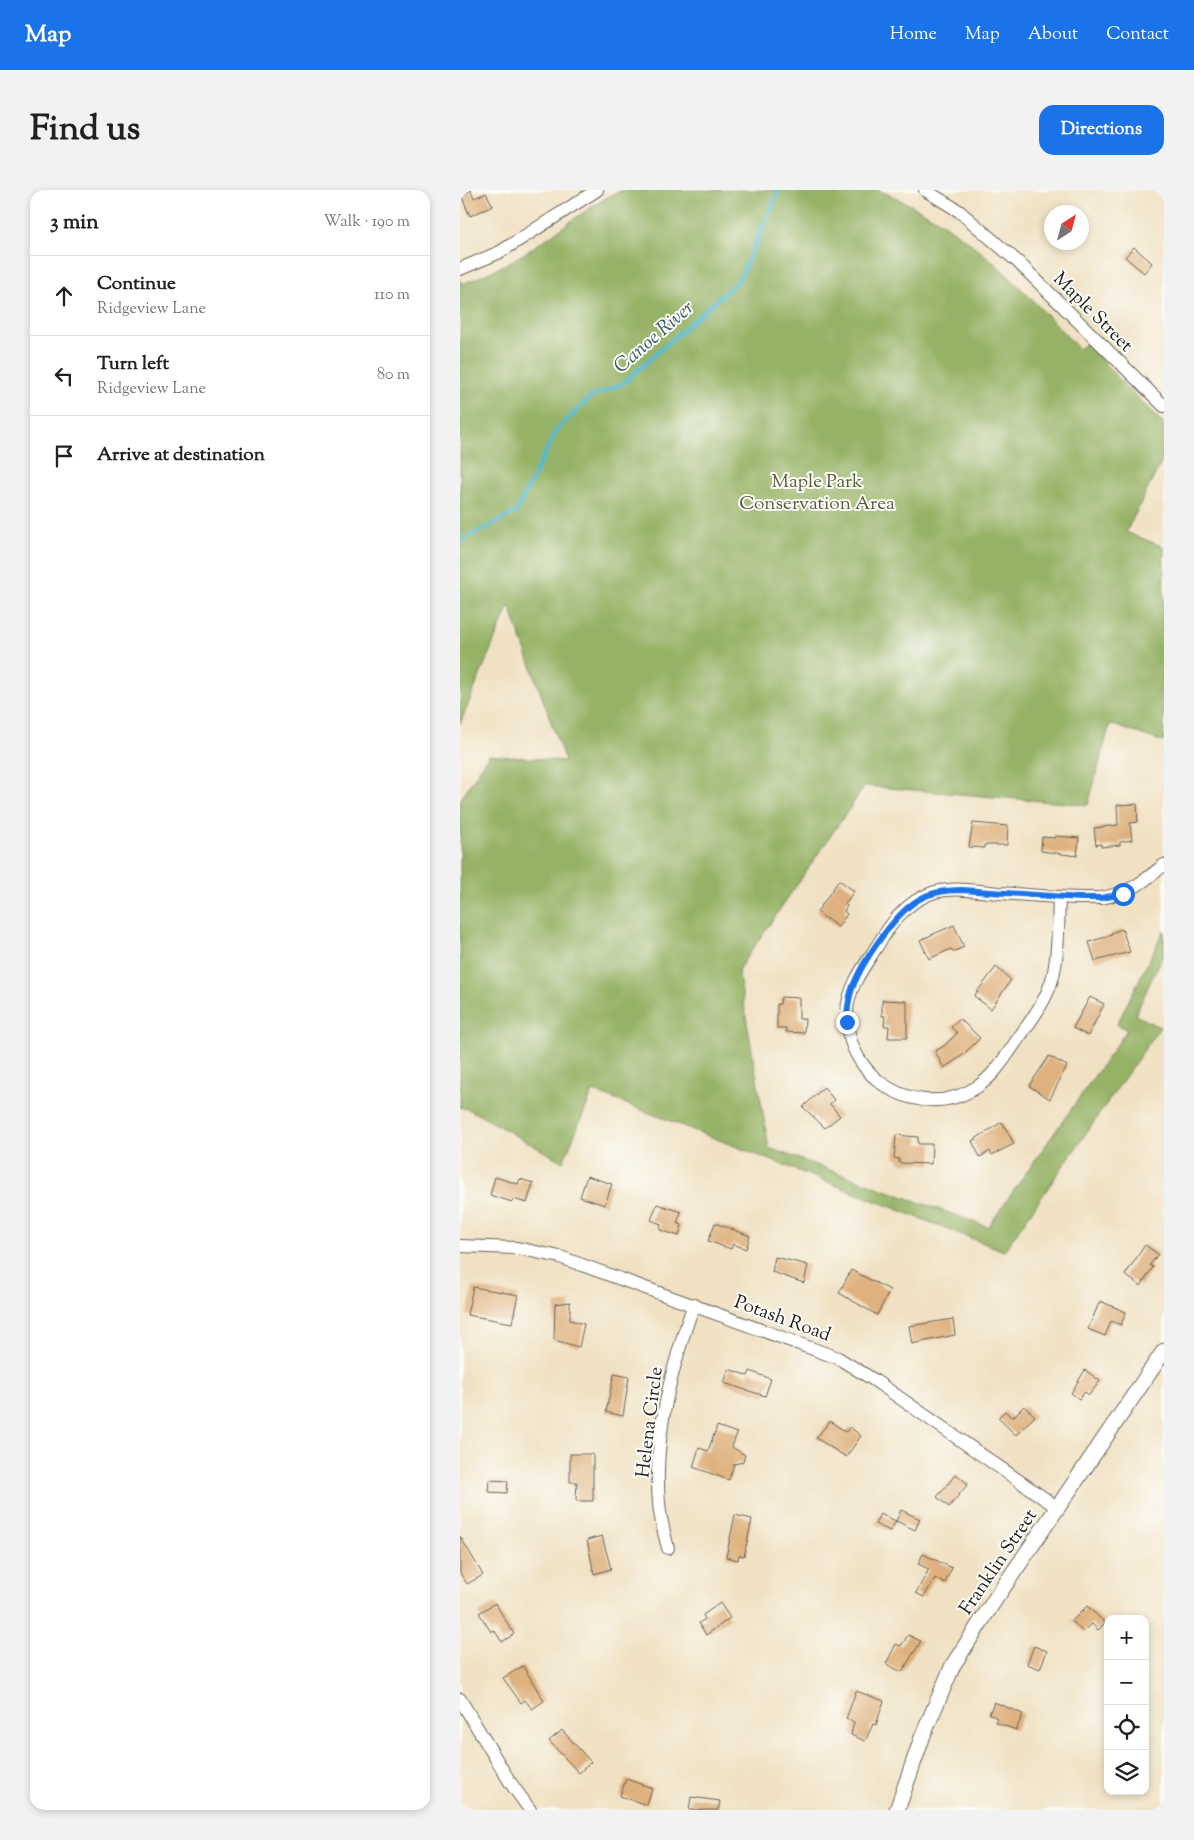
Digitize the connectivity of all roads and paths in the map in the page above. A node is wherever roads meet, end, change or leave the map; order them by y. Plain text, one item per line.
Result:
1 (597, 190) edge
2 (925, 190) edge
3 (460, 269) edge
4 (1164, 406) edge
5 (1164, 866) edge
6 (1059, 897) junction
7 (460, 1246) edge
8 (694, 1304) junction
9 (1164, 1351) edge
10 (1058, 1508) junction
11 (668, 1548) dead end
12 (460, 1699) edge
13 (530, 1810) edge
14 (897, 1810) edge

1 - 3 street
2 - 4 street, Maple Street
5 - 6 street
6 - 6 street
7 - 8 street, Potash Road
8 - 10 street, Potash Road
8 - 11 street, Helena Circle
9 - 10 street, Franklin Street
10 - 14 street, Franklin Street
12 - 13 street

